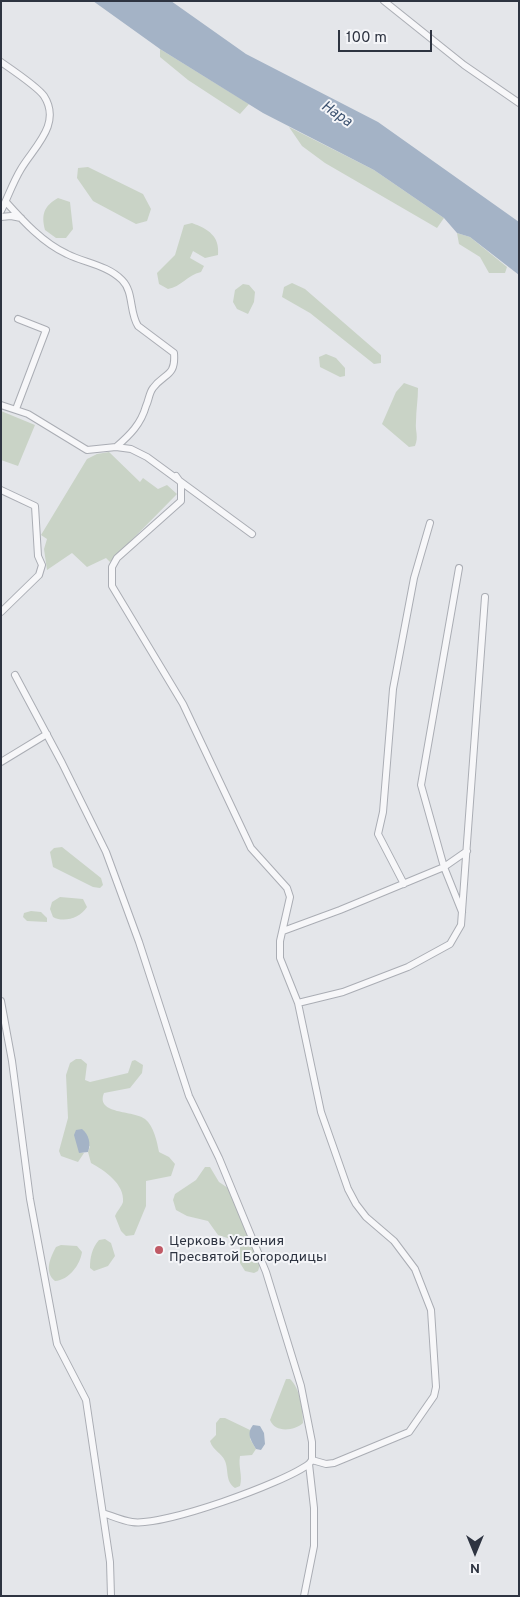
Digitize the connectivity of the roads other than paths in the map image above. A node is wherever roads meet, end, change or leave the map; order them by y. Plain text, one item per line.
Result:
1 (384, 1) edge
2 (1, 62) edge
3 (519, 103) edge
4 (6, 202) junction
5 (1, 211) edge
6 (1, 217) edge
7 (22, 219) junction
8 (18, 319) dead end
9 (1, 405) edge
10 (16, 410) junction
11 (116, 447) junction
12 (176, 476) junction
13 (1, 490) edge
14 (430, 523) dead end
15 (252, 534) dead end
16 (459, 568) dead end
17 (485, 597) dead end
18 (1, 612) edge
19 (15, 675) dead end
20 (47, 734) junction
21 (1, 762) edge
22 (467, 851) junction
23 (444, 867) junction
24 (404, 884) junction
25 (462, 913) junction
26 (283, 931) junction
27 (1, 1001) edge
28 (298, 1003) junction
29 (311, 1462) junction
30 (103, 1512) junction
31 (111, 1596) edge
32 (304, 1596) edge

1 - 3 street
2 - 4 street
4 - 5 street
4 - 7 street
6 - 7 street
7 - 11 street
8 - 10 street
9 - 10 street
10 - 11 street
11 - 12 street
12 - 15 street
12 - 26 street
13 - 18 street
14 - 24 street
16 - 23 street
17 - 22 street
19 - 20 street
20 - 21 street
20 - 29 street
22 - 23 street
22 - 25 street
23 - 24 street
23 - 25 street
24 - 26 street
25 - 28 street
26 - 28 street
27 - 30 street
28 - 29 street
29 - 30 street
29 - 32 street
30 - 31 street

